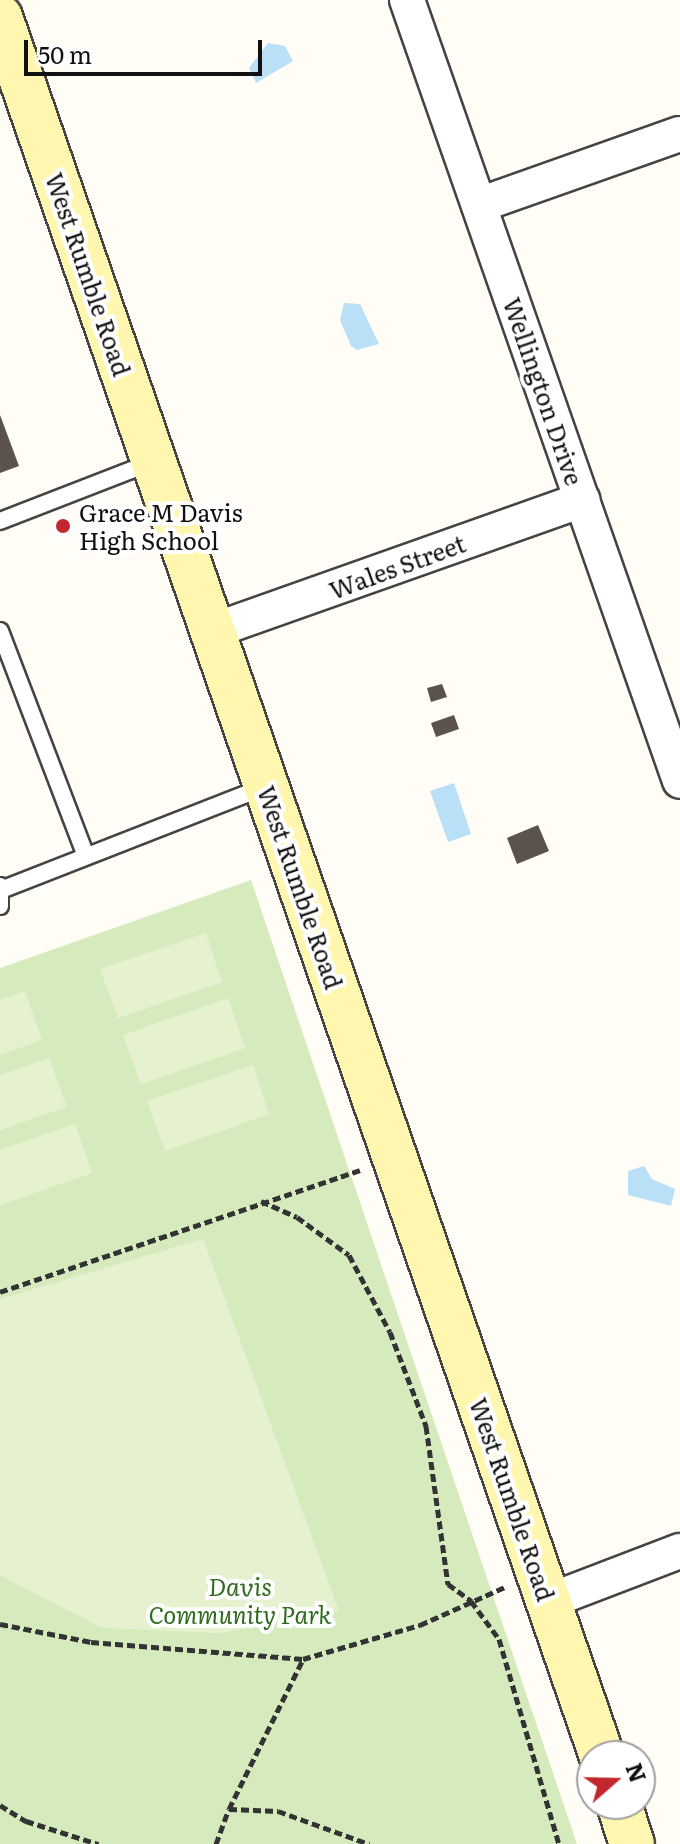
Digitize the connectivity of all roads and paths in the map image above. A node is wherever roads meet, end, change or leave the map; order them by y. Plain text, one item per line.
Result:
1 (407, 0) edge
2 (0, 17) edge
3 (680, 134) edge
4 (479, 205) junction
5 (153, 462) junction
6 (582, 500) junction
7 (0, 521) edge
8 (0, 631) edge
9 (212, 631) junction
10 (680, 781) edge
11 (266, 787) junction
12 (86, 856) junction
13 (0, 894) edge
14 (395, 1159) junction
15 (261, 1201) junction
16 (0, 1292) edge
17 (680, 1551) edge
18 (544, 1586) junction
19 (471, 1601) junction
20 (0, 1624) edge
21 (303, 1659) junction
22 (597, 1740) edge
23 (0, 1805) edge
24 (229, 1809) junction
25 (624, 1820) edge
26 (98, 1844) edge
27 (216, 1844) edge
28 (369, 1844) edge
29 (559, 1844) edge
30 (632, 1844) edge

1 - 4 street, Wellington Drive
2 - 5 street, West Rumble Road
3 - 4 street
4 - 6 street, Wellington Drive
5 - 7 lane
5 - 9 street, West Rumble Road
6 - 9 street, Wales Street
6 - 10 street, Wellington Drive
8 - 12 lane
9 - 11 street, West Rumble Road
11 - 12 lane
11 - 14 street, West Rumble Road
12 - 13 lane
14 - 15 path
14 - 18 street, West Rumble Road
15 - 16 path
15 - 19 path
17 - 18 street
18 - 19 path
18 - 22 street, West Rumble Road
19 - 21 path
19 - 29 path
20 - 21 path
21 - 24 path
23 - 26 path
24 - 27 path
24 - 28 path
25 - 30 street

